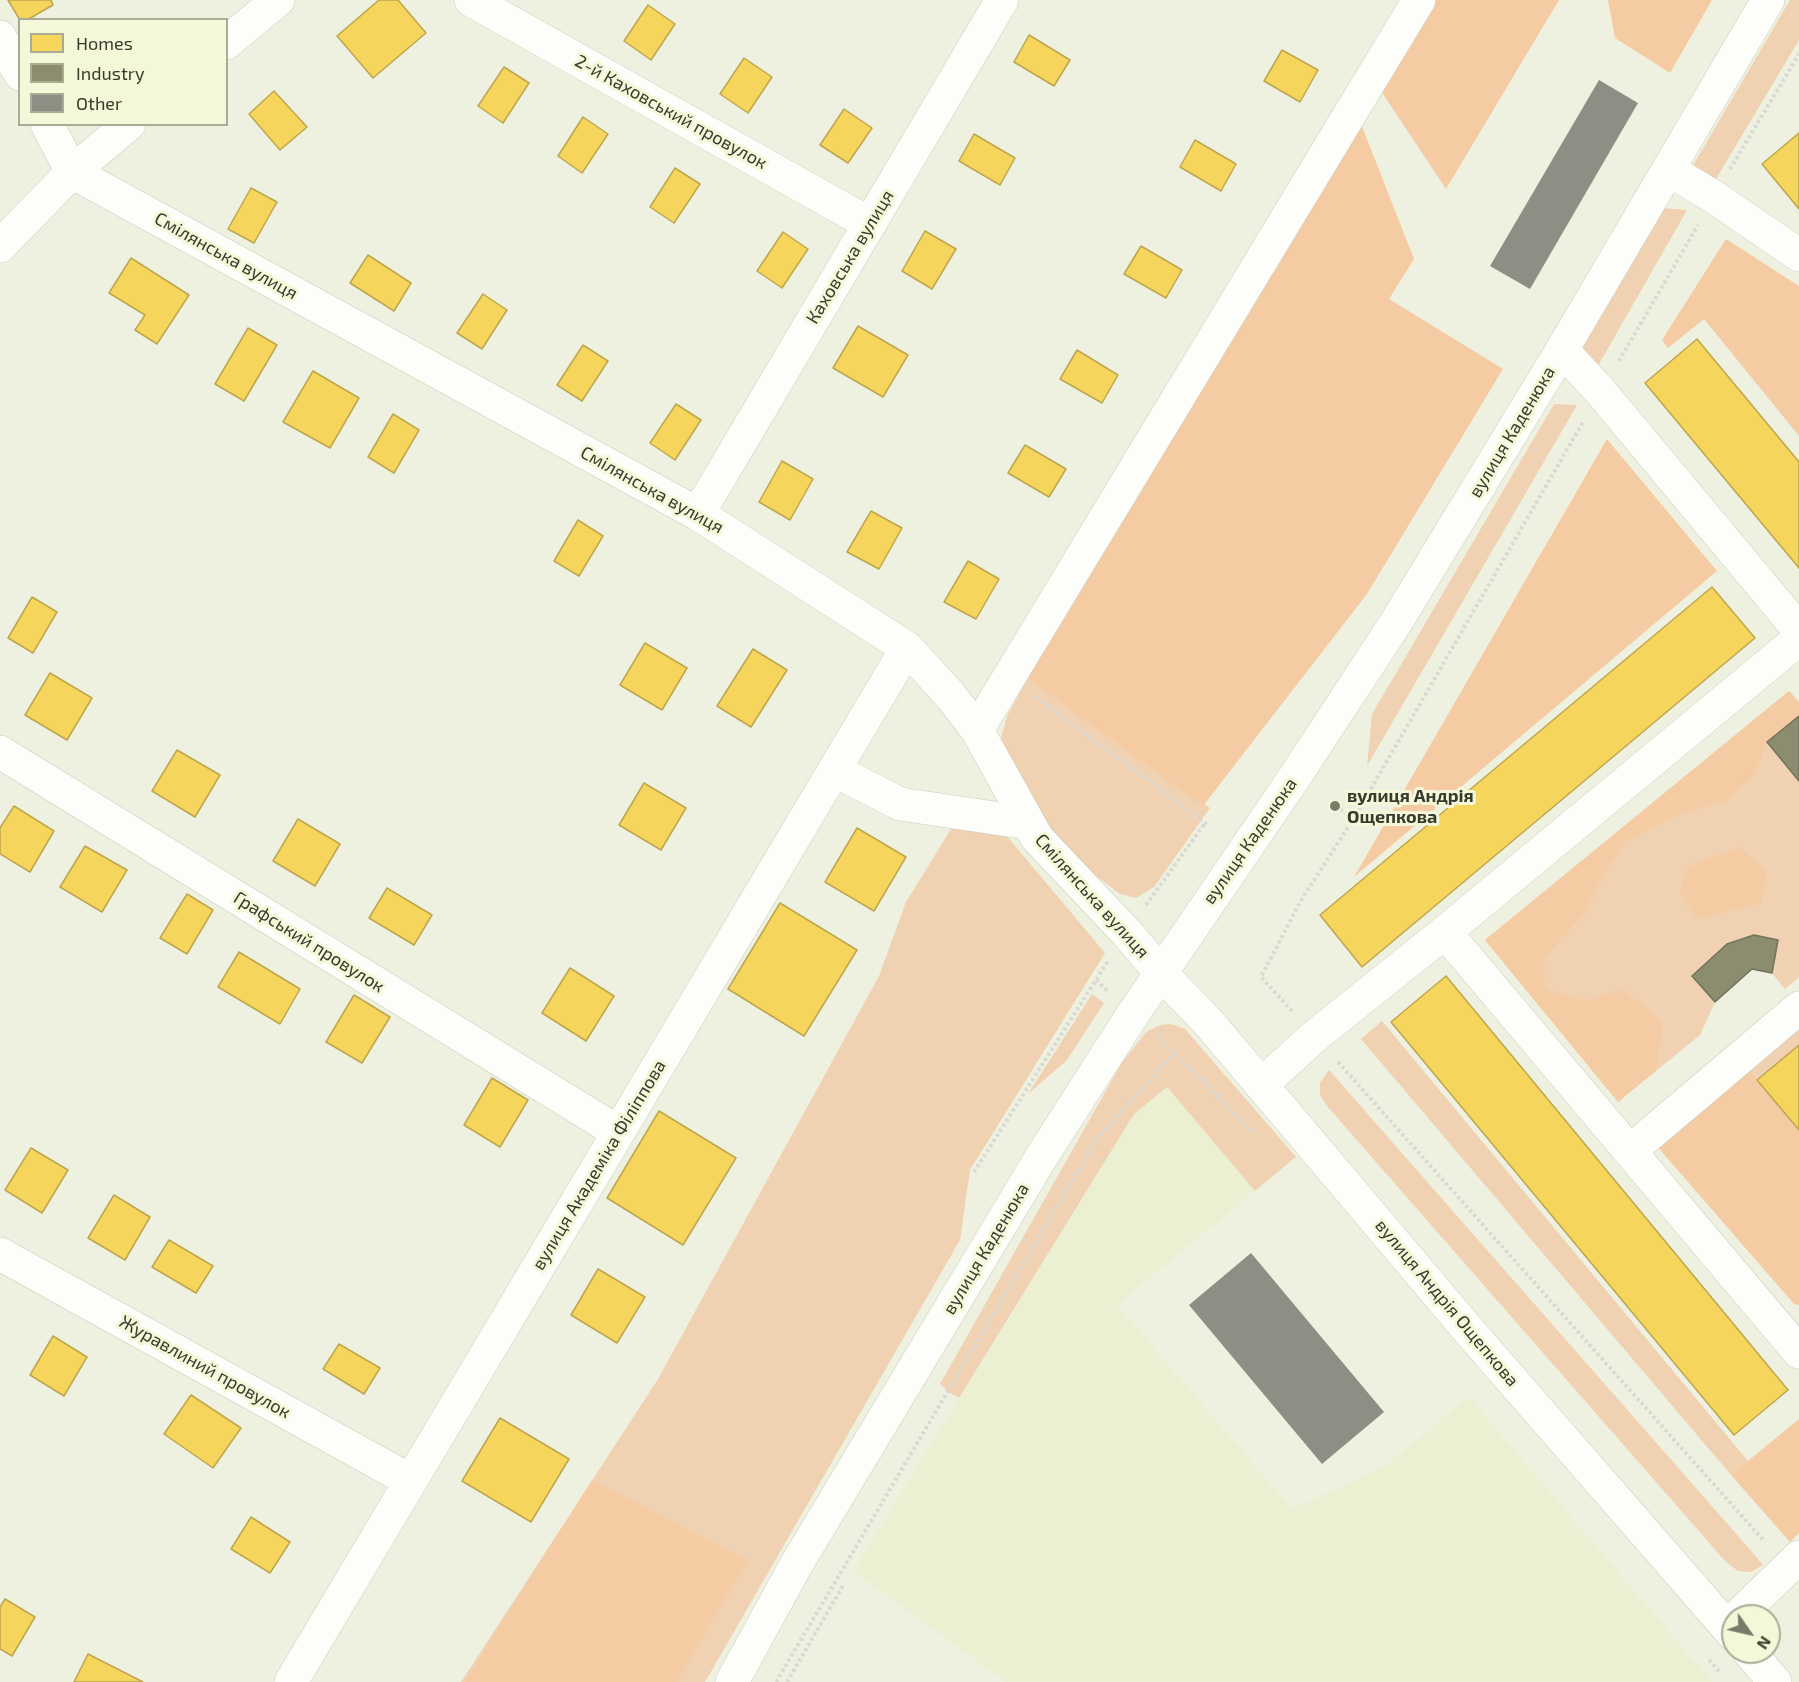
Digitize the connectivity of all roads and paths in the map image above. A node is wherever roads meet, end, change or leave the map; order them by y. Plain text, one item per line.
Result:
1 (278, 0) edge
2 (471, 0) edge
3 (1002, 0) edge
4 (1419, 0) edge
5 (1768, 0) edge
6 (0, 37) edge
7 (228, 41) edge
8 (1799, 54) edge
9 (18, 70) edge
10 (48, 126) edge
11 (127, 126) edge
12 (1669, 170) junction
13 (72, 172) junction
14 (1714, 197) junction
15 (870, 224) junction
16 (0, 246) edge
17 (1799, 255) edge
18 (1562, 350) junction
19 (1601, 392) junction
20 (698, 514) junction
21 (1799, 630) edge
22 (1799, 639) edge
23 (907, 648) junction
24 (1009, 676) junction
25 (977, 730) junction
26 (0, 752) edge
27 (834, 770) junction
28 (1335, 806) dead end
29 (1354, 818) junction
30 (1028, 823) junction
31 (1126, 932) junction
32 (1445, 932) junction
33 (1161, 973) junction
34 (1799, 1008) edge
35 (1315, 1036) junction
36 (1175, 1052) dead end
37 (1261, 1085) junction
38 (618, 1132) junction
39 (1630, 1151) junction
40 (974, 1172) dead end
41 (0, 1254) edge
42 (1799, 1352) edge
43 (411, 1481) junction
44 (1793, 1563) edge
45 (844, 1584) dead end
46 (1753, 1604) edge
47 (1721, 1611) edge
48 (1759, 1664) edge
49 (291, 1682) edge
50 (732, 1682) edge
51 (776, 1682) edge
52 (787, 1682) edge
53 (1775, 1682) edge

1 - 7 street
2 - 15 street, 2-й Каховський провулок
3 - 15 street, Каховська вулиця
4 - 24 street
5 - 12 street, вулиця Каденюка
6 - 9 street
8 - 14 path
10 - 13 street
11 - 13 street
12 - 14 street
12 - 18 street, вулиця Каденюка
13 - 16 street
13 - 20 street, Смілянська вулиця
14 - 17 street
14 - 19 path
15 - 20 street, Каховська вулиця
18 - 19 street
18 - 33 street, вулиця Каденюка
19 - 21 street
19 - 29 path
20 - 23 street, Смілянська вулиця
22 - 32 street
23 - 25 street, Смілянська вулиця
23 - 27 street, вулиця Академіка Філіппова
24 - 25 street
24 - 31 path
25 - 30 street, Смілянська вулиця
26 - 38 street, Графський провулок
27 - 30 street
27 - 38 street, вулиця Академіка Філіппова
28 - 29 path
29 - 35 path
30 - 31 street, Смілянська вулиця
31 - 33 street, Смілянська вулиця
31 - 40 path
32 - 35 street
32 - 39 street
33 - 37 street, вулиця Андрія Ощепкова
33 - 50 street, вулиця Каденюка
34 - 39 street
35 - 37 street
35 - 44 path
36 - 51 path
37 - 47 street, вулиця Андрія Ощепкова
38 - 43 street, вулиця Академіка Філіппова
39 - 42 street
41 - 43 street, Журавлиний провулок
43 - 49 street, вулиця Академіка Філіппова
44 - 46 street
45 - 52 path
48 - 53 street

